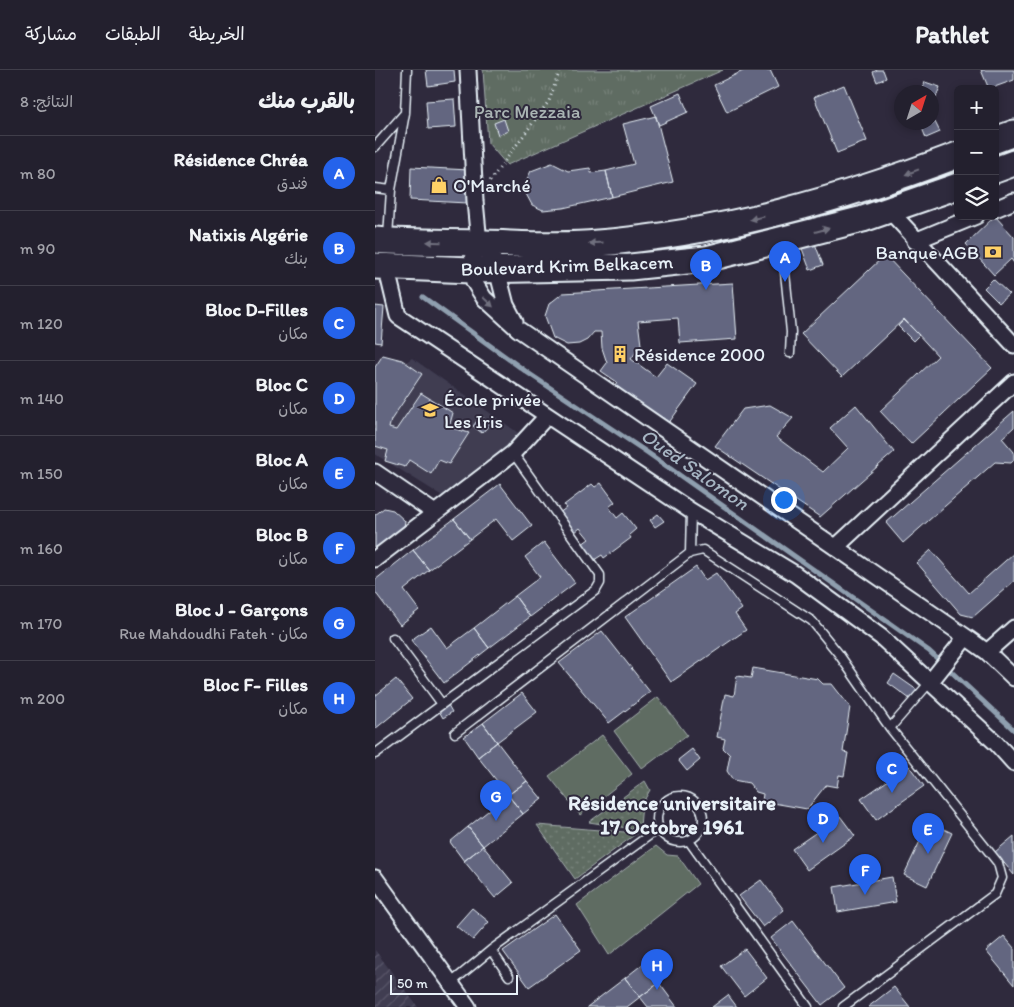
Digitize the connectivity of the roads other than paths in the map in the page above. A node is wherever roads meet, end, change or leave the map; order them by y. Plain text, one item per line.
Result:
1 (407, 70) edge
2 (468, 70) edge
3 (405, 113) junction
4 (1014, 133) edge
5 (999, 139) edge
6 (375, 147) edge
7 (954, 155) edge
8 (1014, 163) edge
9 (999, 169) edge
10 (954, 187) edge
11 (375, 188) edge
12 (391, 190) junction
13 (1014, 201) edge
14 (999, 207) edge
15 (889, 210) junction
16 (966, 220) edge
17 (782, 240) junction
18 (381, 241) edge
19 (915, 241) junction
20 (479, 243) junction
21 (381, 266) edge
22 (471, 270) junction
23 (497, 270) junction
24 (518, 329) junction
25 (1014, 346) edge
26 (790, 353) dead end
27 (1014, 382) edge
28 (547, 416) junction
29 (513, 453) junction
30 (375, 472) edge
31 (691, 511) junction
32 (435, 513) junction
33 (835, 547) junction
34 (690, 553) junction
35 (375, 559) edge
36 (1014, 628) edge
37 (393, 638) dead end
38 (962, 642) junction
39 (987, 652) junction
40 (933, 678) junction
41 (1014, 678) edge
42 (442, 704) junction
43 (890, 728) junction
44 (455, 732) dead end
45 (375, 754) edge
46 (1014, 763) edge
47 (658, 829) junction
48 (689, 841) junction
49 (375, 878) edge
50 (491, 950) junction
51 (509, 976) dead end
52 (451, 984) junction
53 (468, 1007) edge
54 (808, 1007) edge
55 (843, 1007) edge

1 - 3 lane
2 - 20 street
3 - 6 lane
3 - 12 lane
4 - 5 main road
7 -> 20 main road, Boulevard Krim Belkacem
8 - 9 main road
10 - 15 main road, Boulevard Krim Belkacem
11 - 12 lane
12 - 18 lane
13 - 14 street
17 -> 15 main road, Boulevard Krim Belkacem
15 - 19 street
16 - 19 street
17 - 23 main road, Boulevard Krim Belkacem
17 - 26 lane
20 -> 18 main road, Boulevard Krim Belkacem
19 - 25 street
20 - 22 street
20 - 23 street
21 - 22 main road, Boulevard Krim Belkacem
21 - 28 street
22 - 23 main road, Boulevard Krim Belkacem
22 -> 24 street
23 - 24 street
24 - 33 street
27 - 33 street
28 - 29 street
28 - 31 street
29 - 32 street
29 - 42 lane
30 - 32 street
31 - 34 lane
31 - 40 street
32 - 35 street
33 - 38 street
34 - 43 lane
34 - 44 lane
36 - 39 street
37 - 42 lane
38 - 39 street
38 - 40 street
39 - 41 street
40 - 43 lane
40 - 46 street
42 - 45 lane
43 - 55 lane
47 - 48 lane
47 - 48 lane
47 - 50 lane
48 - 54 lane
49 - 52 street
50 - 51 lane
50 - 52 lane
52 - 53 street

